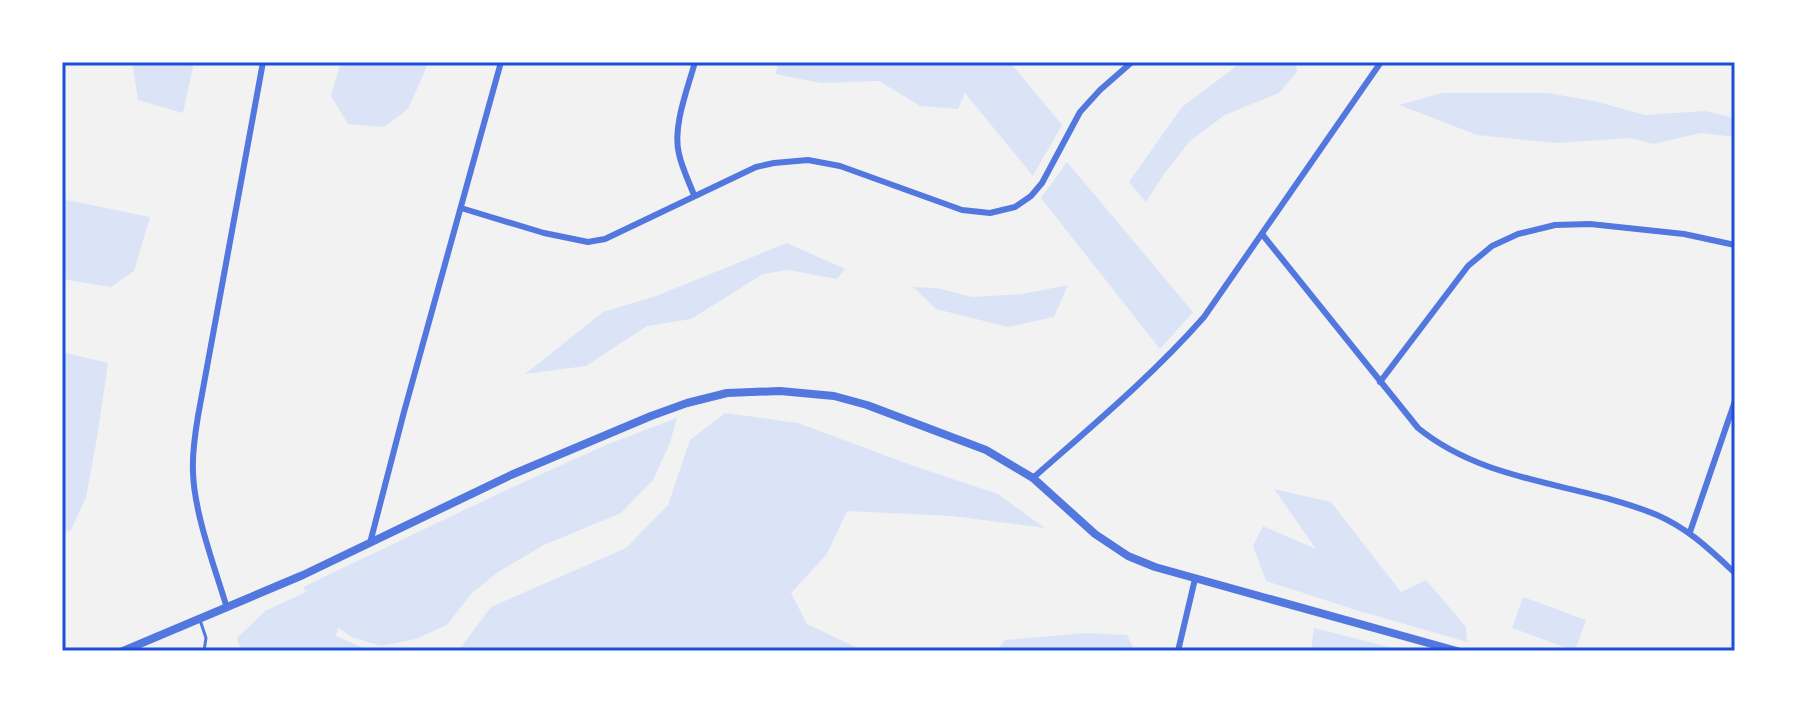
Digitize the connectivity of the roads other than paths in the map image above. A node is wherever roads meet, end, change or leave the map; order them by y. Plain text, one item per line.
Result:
1 (263, 62) edge
2 (501, 62) edge
3 (695, 62) edge
4 (1132, 62) edge
5 (1381, 62) edge
6 (694, 195) junction
7 (461, 208) junction
8 (1262, 234) junction
9 (1735, 245) edge
10 (1380, 382) junction
11 (1735, 401) edge
12 (1033, 478) junction
13 (1690, 532) junction
14 (370, 543) junction
15 (1735, 573) edge
16 (1195, 579) junction
17 (227, 608) junction
18 (200, 619) junction
19 (123, 651) edge
20 (204, 651) edge
21 (1178, 651) edge
22 (1457, 651) edge

1 - 17 street
2 - 7 street
3 - 6 street
4 - 6 street
5 - 8 street
6 - 7 street
7 - 14 street
8 - 10 street
8 - 12 street
9 - 10 street
10 - 13 street
11 - 13 street
12 - 14 street
12 - 16 street
13 - 15 street
14 - 17 street
16 - 21 street
16 - 22 street
17 - 18 street
18 - 19 street
18 - 20 lane

